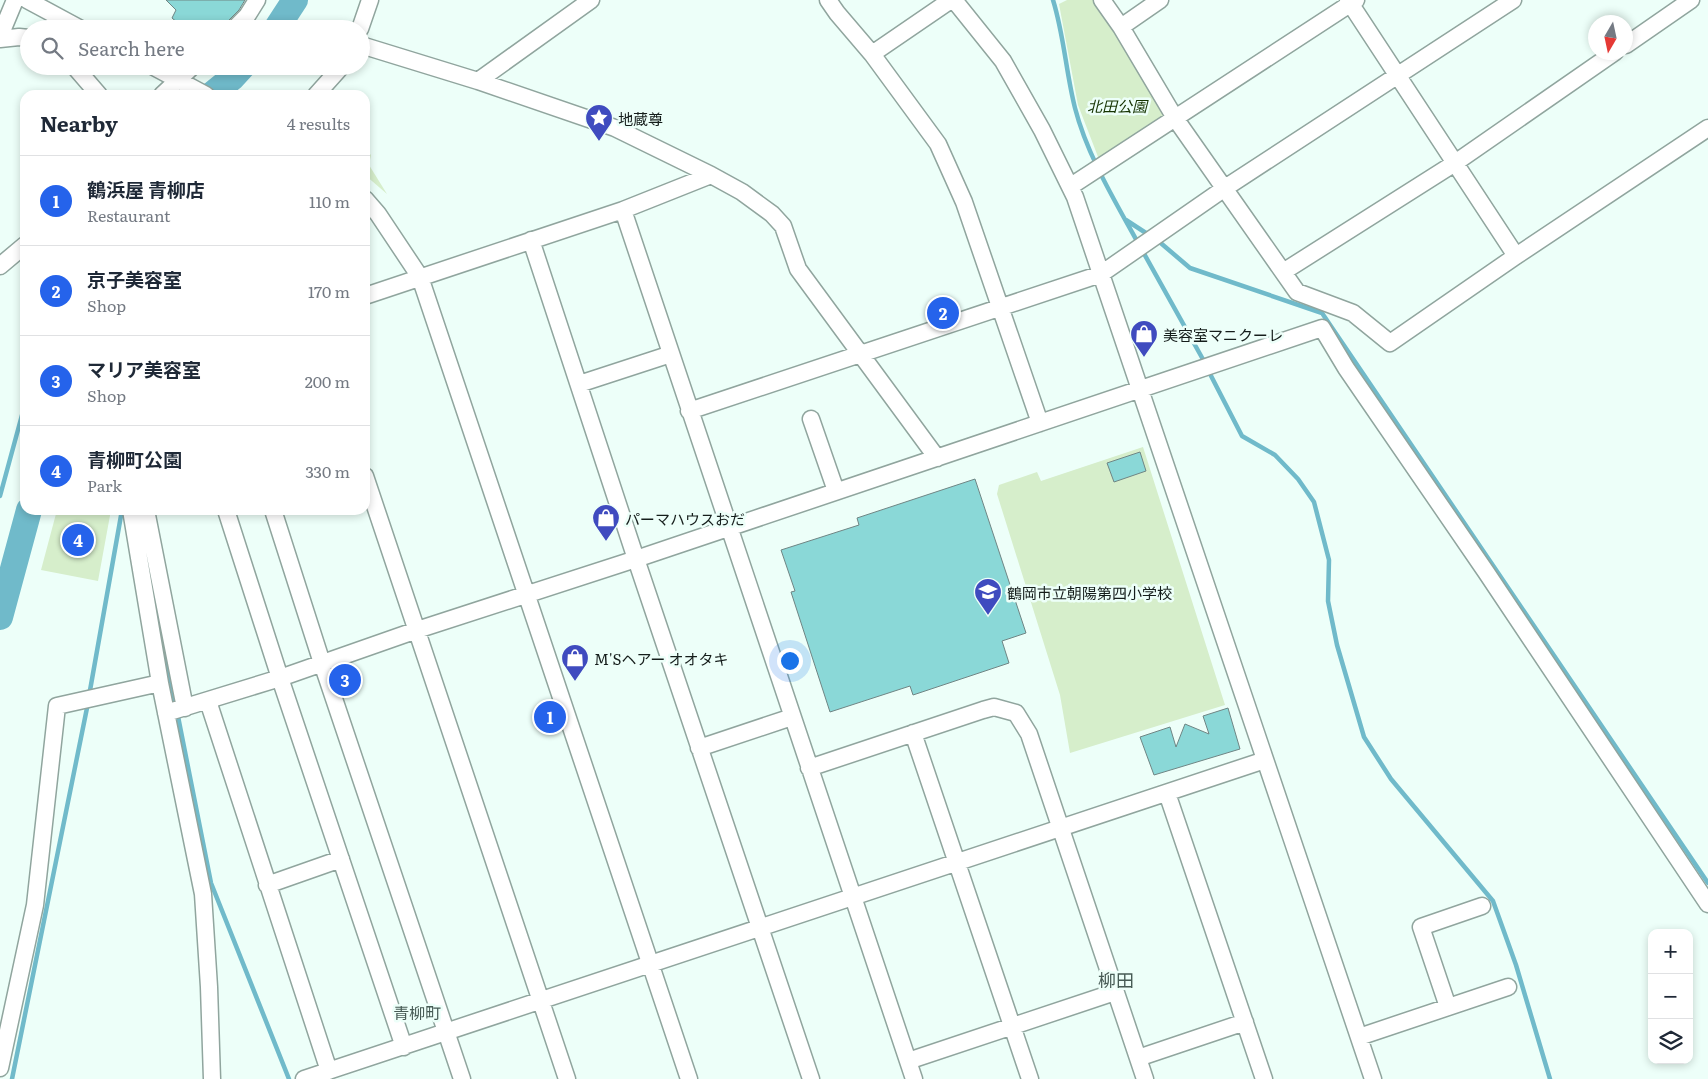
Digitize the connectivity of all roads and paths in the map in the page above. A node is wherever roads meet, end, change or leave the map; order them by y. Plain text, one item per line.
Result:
1 (15, 0) edge
2 (27, 0) edge
3 (257, 0) edge
4 (370, 0) edge
5 (591, 0) edge
6 (828, 0) edge
7 (952, 0) edge
8 (1102, 0) edge
9 (1160, 0) edge
10 (1513, 0) edge
11 (1691, 0) edge
12 (1351, 1) edge
13 (64, 20) edge
14 (243, 20) edge
15 (363, 20) edge
16 (1121, 26) junction
17 (20, 37) edge
18 (0, 38) edge
19 (1633, 40) edge
20 (370, 48) edge
21 (872, 54) junction
22 (1603, 60) edge
23 (82, 75) edge
24 (169, 75) edge
25 (183, 75) edge
26 (334, 75) edge
27 (1397, 76) junction
28 (178, 80) junction
29 (478, 81) junction
30 (95, 90) edge
31 (167, 90) edge
32 (197, 90) edge
33 (320, 90) edge
34 (1175, 118) junction
35 (1708, 128) edge
36 (1455, 163) junction
37 (712, 175) junction
38 (1071, 186) junction
39 (1225, 188) junction
40 (370, 205) edge
41 (623, 210) junction
42 (531, 240) junction
43 (20, 249) edge
44 (1516, 256) junction
45 (0, 266) edge
46 (1283, 272) junction
47 (1101, 274) junction
48 (420, 277) junction
49 (370, 294) edge
50 (1001, 308) junction
51 (670, 354) junction
52 (859, 354) junction
53 (579, 384) junction
54 (1141, 390) junction
55 (689, 411) junction
56 (811, 419) dead end
57 (1040, 423) junction
58 (937, 458) junction
59 (370, 491) edge
60 (836, 491) junction
61 (132, 515) edge
62 (147, 515) edge
63 (228, 515) edge
64 (275, 515) edge
65 (728, 527) junction
66 (636, 559) junction
67 (527, 595) junction
68 (417, 630) junction
69 (322, 663) junction
70 (280, 678) junction
71 (160, 682) junction
72 (208, 701) junction
73 (185, 708) junction
74 (166, 713) junction
75 (792, 717) junction
76 (913, 733) junction
77 (699, 748) junction
78 (1265, 760) junction
79 (809, 768) junction
80 (1167, 792) junction
81 (1060, 828) junction
82 (341, 859) junction
83 (957, 862) junction
84 (267, 884) junction
85 (853, 898) junction
86 (1708, 904) edge
87 (1482, 906) dead end
88 (760, 929) junction
89 (651, 965) junction
90 (1508, 988) dead end
91 (1115, 992) junction
92 (541, 1001) junction
93 (1448, 1008) junction
94 (1245, 1022) junction
95 (1012, 1026) junction
96 (446, 1033) junction
97 (1359, 1037) junction
98 (404, 1047) junction
99 (1138, 1058) junction
100 (908, 1060) junction
101 (0, 1068) edge
102 (329, 1071) junction
103 (352, 1072) edge
104 (212, 1079) edge
105 (304, 1079) edge
106 (462, 1079) edge
107 (567, 1079) edge
108 (689, 1079) edge
109 (811, 1079) edge
110 (914, 1079) edge
111 (1030, 1079) edge
112 (1145, 1079) edge
113 (1264, 1079) edge
114 (1373, 1079) edge

1 - 18 street
2 - 13 street
3 - 14 street
4 - 15 street
5 - 29 street
6 - 21 street
7 - 21 street
7 - 38 street
8 - 16 street
9 - 16 street
10 - 27 street
11 - 19 street
12 - 27 street
12 - 34 street
16 - 34 street
17 - 18 street
20 - 29 street
21 - 50 street
22 - 36 street
23 - 30 street
24 - 28 street
25 - 28 street
26 - 33 street
27 - 36 street
27 - 39 street
28 - 31 street
28 - 32 street
29 - 37 street
34 - 38 street
34 - 39 street
35 - 44 street
36 - 44 street
36 - 46 street
37 - 41 street
37 - 52 street
38 - 47 street
39 - 46 street
39 - 47 street
40 - 48 street
41 - 42 street
41 - 51 street
42 - 48 street
42 - 53 street
43 - 45 street
44 - 46 street
47 - 50 street
47 - 54 street
48 - 49 street
48 - 67 street
50 - 52 street
50 - 57 street
51 - 53 street
51 - 55 street
52 - 55 street
52 - 58 street
53 - 66 street
54 - 57 street
54 - 78 street
54 - 86 street
55 - 65 street
56 - 60 street
57 - 58 street
58 - 60 street
59 - 68 street
60 - 65 street
61 - 71 street
62 - 73 street
63 - 70 street
64 - 69 street
65 - 66 street
65 - 75 street
66 - 67 street
66 - 77 street
67 - 68 street
67 - 89 street
68 - 69 street
68 - 92 street
69 - 70 street
69 - 96 street
70 - 72 street
70 - 82 street
71 - 74 street
71 - 101 street
72 - 73 street
72 - 84 street
73 - 74 street
74 - 104 street
75 - 77 street
75 - 79 street
76 - 79 street
76 - 81 street
76 - 83 street
77 - 88 street
78 - 80 street
78 - 97 street
79 - 85 street
80 - 81 street
80 - 94 street
81 - 83 street
81 - 91 street
82 - 84 street
82 - 98 street
83 - 85 street
83 - 95 street
84 - 102 street
85 - 88 street
85 - 100 street
87 - 93 street
88 - 89 street
88 - 109 street
89 - 92 street
89 - 108 street
90 - 93 street
91 - 95 street
91 - 99 street
92 - 96 street
92 - 107 street
93 - 97 street
94 - 99 street
94 - 113 street
95 - 100 street
95 - 111 street
96 - 98 street
96 - 106 street
97 - 114 street
98 - 103 street
99 - 112 street
100 - 110 street
102 - 103 street
102 - 105 street

